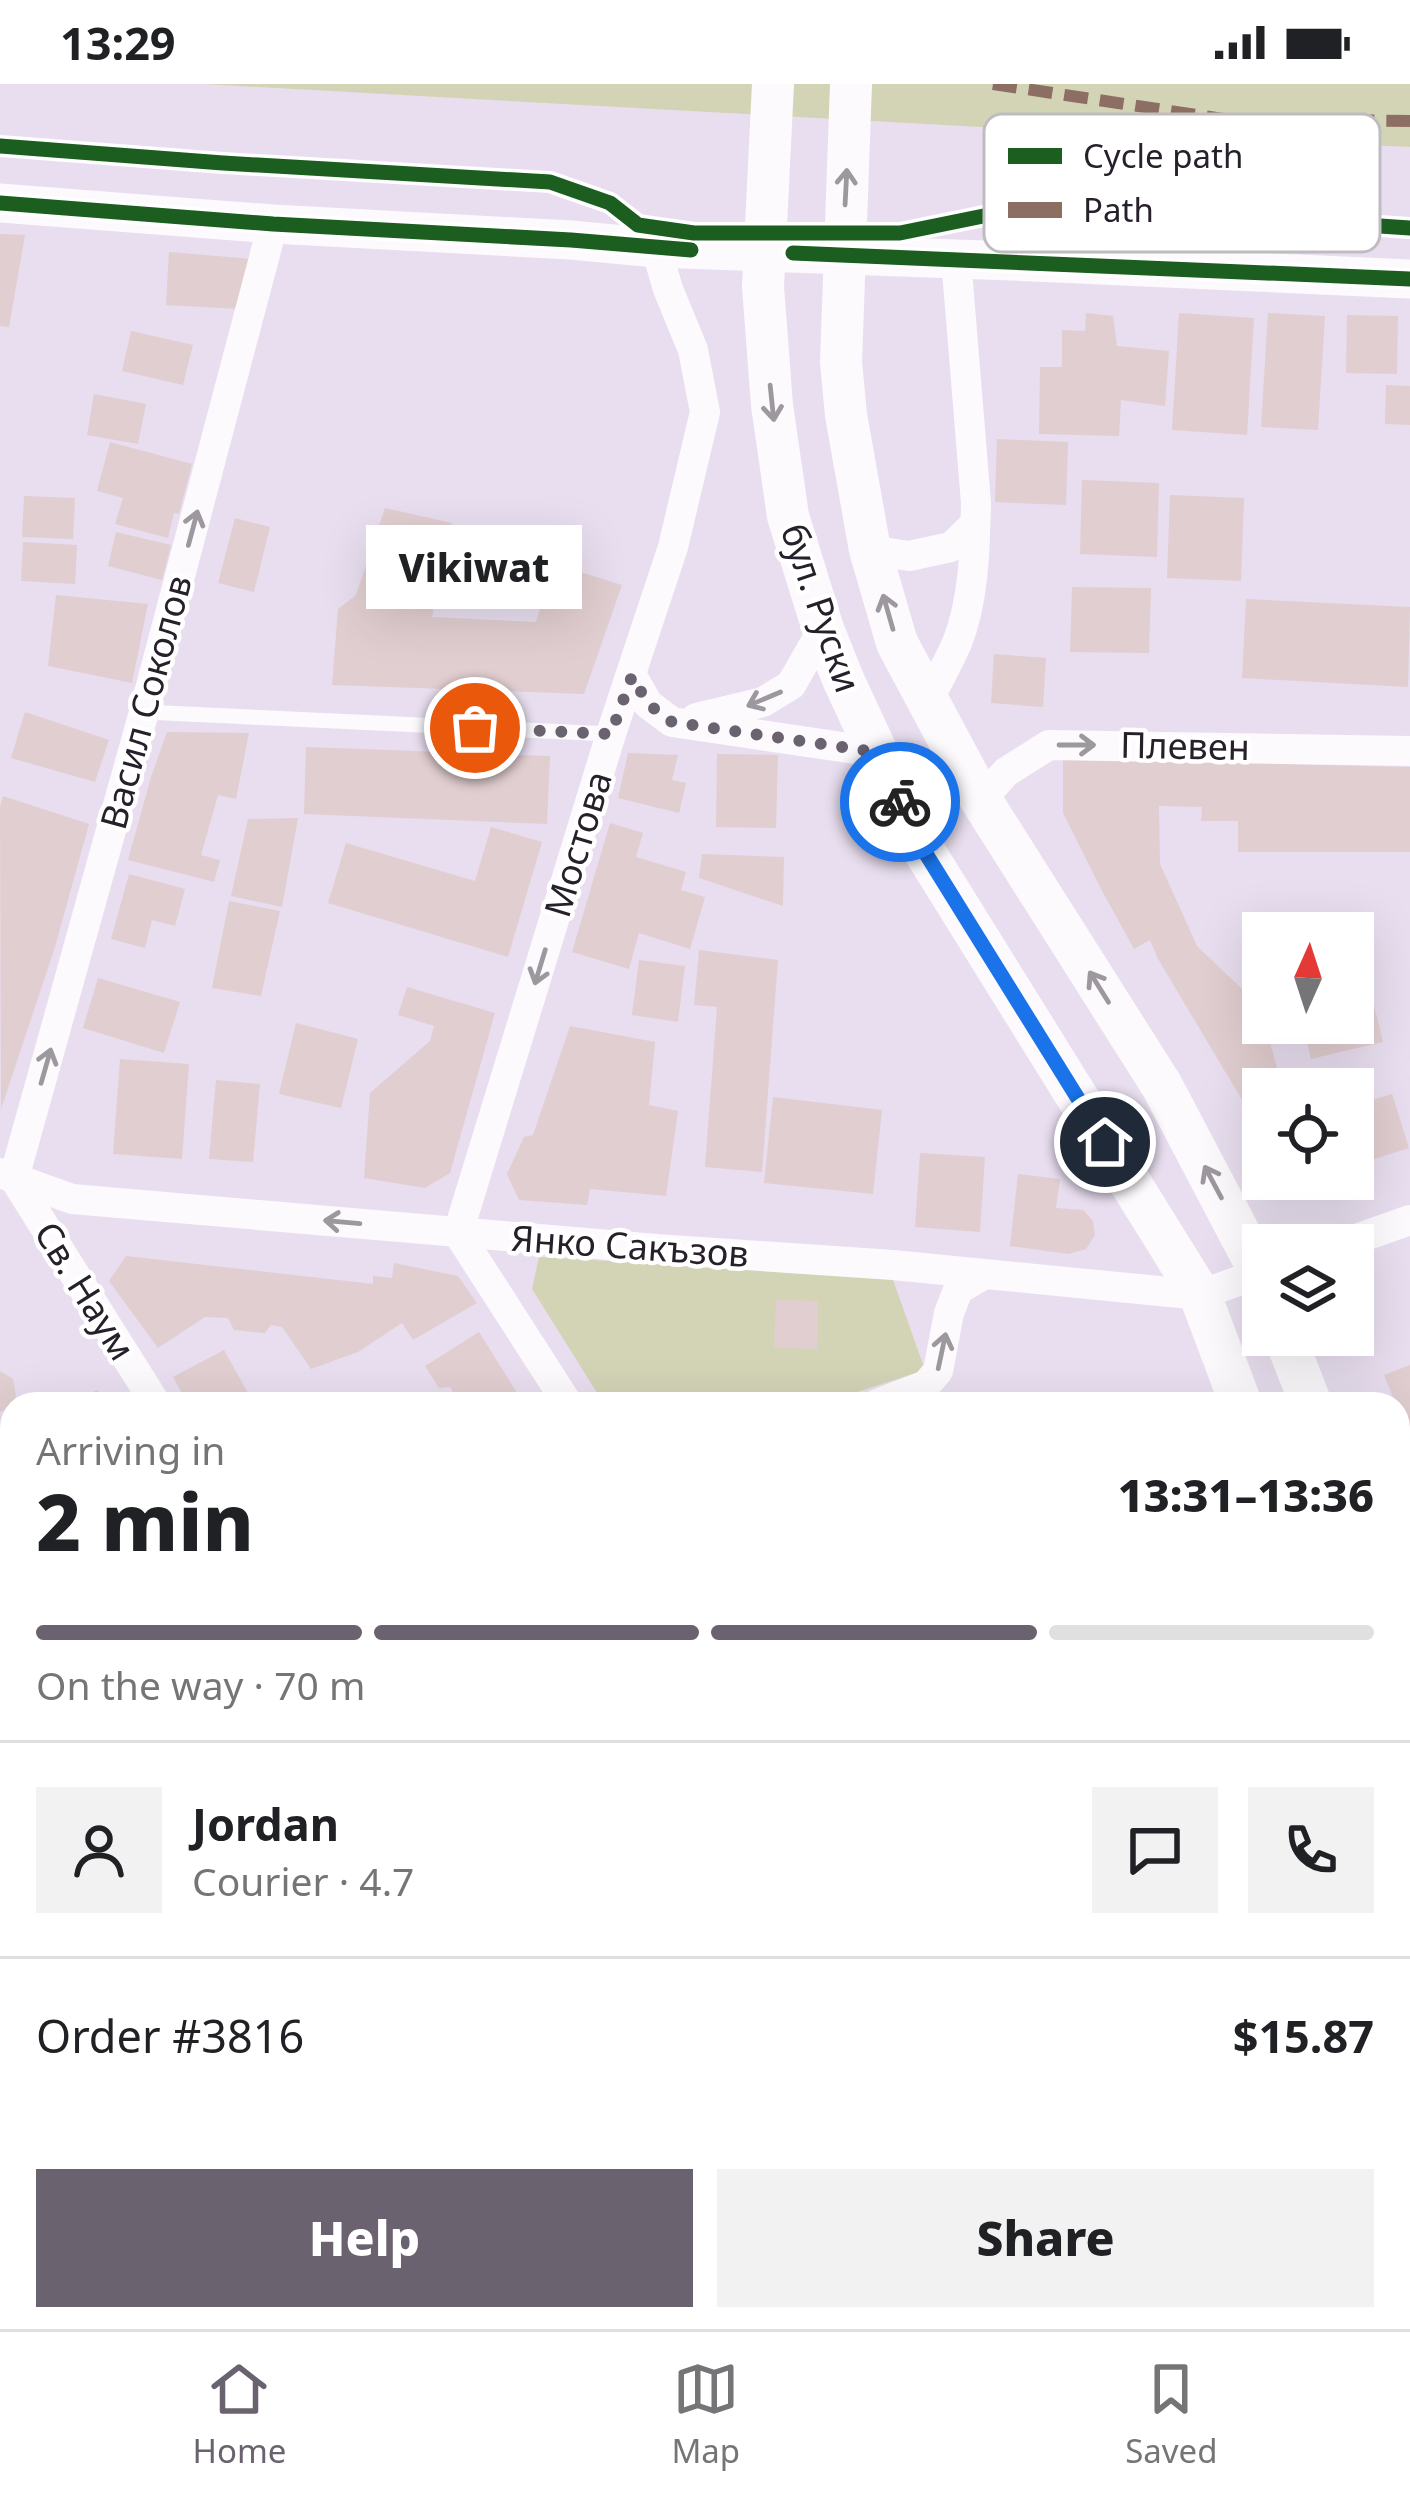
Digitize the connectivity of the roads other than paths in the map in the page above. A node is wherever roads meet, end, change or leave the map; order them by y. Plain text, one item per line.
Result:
1 (773, 84) edge
2 (851, 84) edge
3 (0, 203) edge
4 (273, 224) junction
5 (656, 248) junction
6 (956, 258) junction
7 (1410, 280) edge
8 (976, 524) junction
9 (870, 550) junction
10 (823, 628) junction
11 (632, 676) junction
12 (927, 703) junction
13 (145, 712) junction
14 (672, 722) junction
15 (611, 734) junction
16 (1410, 751) edge
17 (876, 752) junction
18 (981, 800) junction
19 (7, 1176) edge
20 (1410, 1220) edge
21 (458, 1233) junction
22 (1374, 1233) edge
23 (1242, 1236) edge
24 (983, 1275) junction
25 (1242, 1281) edge
26 (1200, 1295) junction
27 (1292, 1356) edge
28 (148, 1392) edge
29 (560, 1392) edge
30 (908, 1392) edge
31 (1236, 1392) edge
32 (1306, 1392) edge

1 -> 10 main road, бул. Руски
9 -> 2 main road, бул. Руски
3 - 4 street
4 - 5 street
13 -> 4 street, Васил Соколов
5 - 6 street
5 - 11 street, Мостова
6 - 7 street
6 - 8 street
8 - 9 street
8 - 12 street
12 -> 9 main road, бул. Руски
10 -> 14 street
10 - 17 main road, бул. Руски
11 - 14 street
11 - 15 street, Мостова
12 - 18 main road, бул. Руски
13 - 15 lane
19 -> 13 street, Васил Соколов
14 - 17 street
15 -> 21 street, Мостова
18 -> 16 street, Плевен
17 - 26 main road, бул. Руски
23 -> 18 main road, бул. Руски
21 -> 19 street, Янко Сакъзов
19 - 28 street, Св. Наум
20 - 22 street
21 - 24 street, Янко Сакъзов
21 - 29 street
24 - 26 street, Янко Сакъзов
30 -> 24 street
25 - 26 street, Янко Сакъзов
26 - 31 main road, бул. Руски
27 - 32 main road

